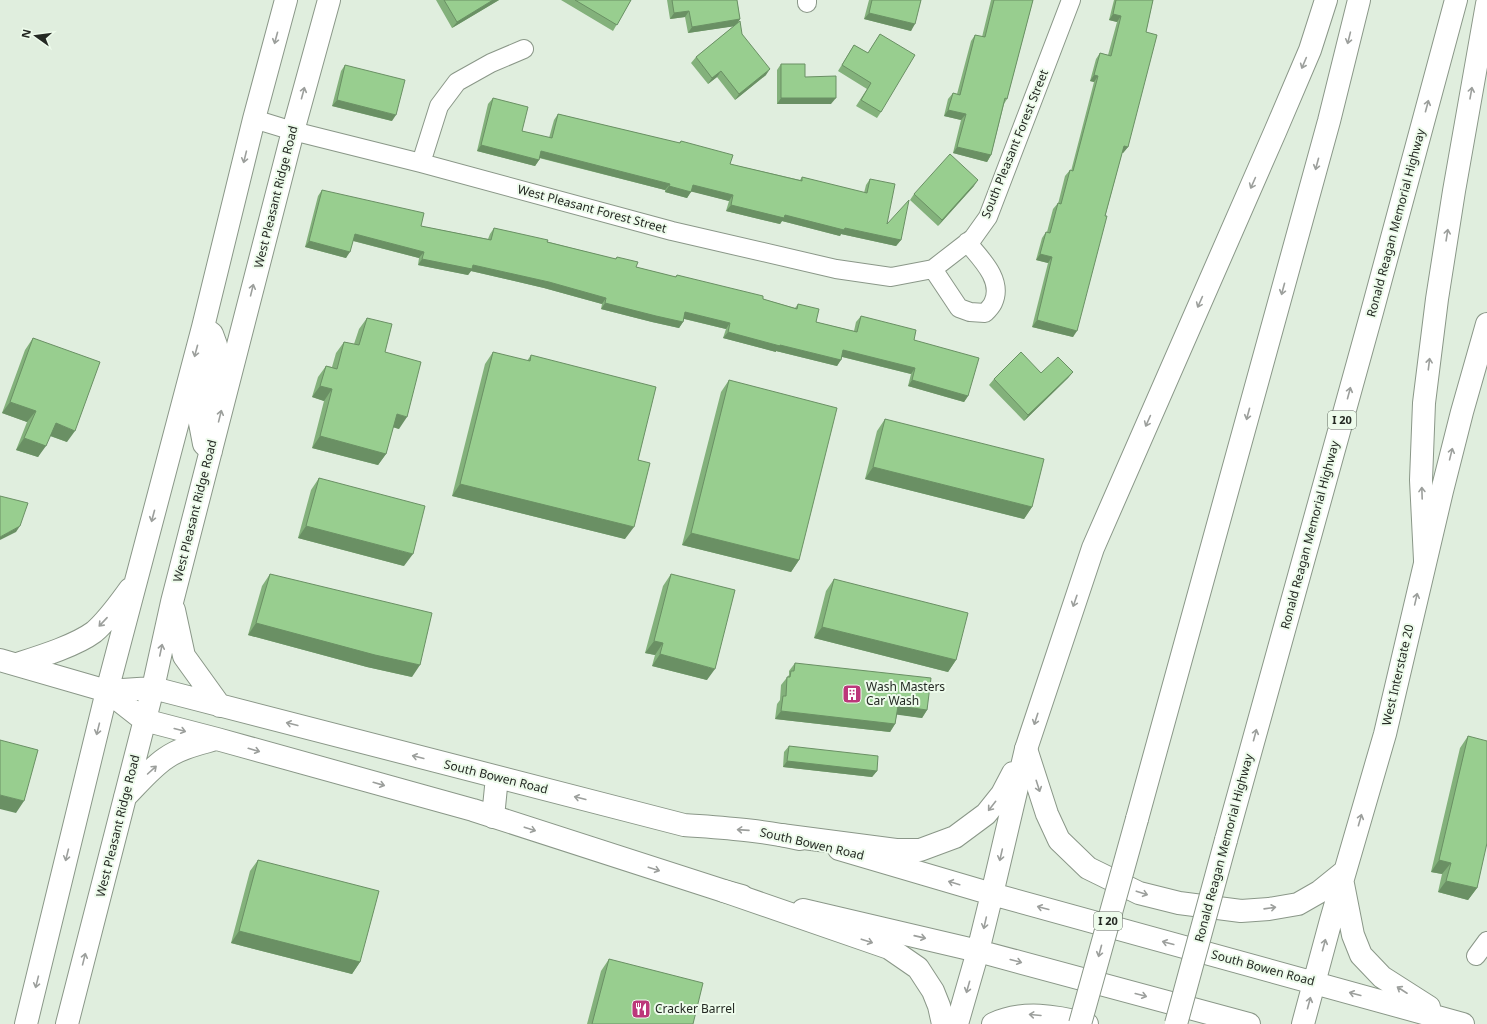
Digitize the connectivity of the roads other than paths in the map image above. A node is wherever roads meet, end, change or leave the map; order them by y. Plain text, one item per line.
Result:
1 (286, 0) edge
2 (329, 0) edge
3 (1071, 0) edge
4 (1326, 0) edge
5 (1359, 0) edge
6 (1456, 0) edge
7 (1487, 4) edge
8 (524, 49) dead end
9 (254, 119) junction
10 (293, 131) junction
11 (421, 163) junction
12 (967, 242) junction
13 (933, 269) junction
14 (1487, 324) edge
15 (203, 326) junction
16 (211, 451) junction
17 (1425, 560) junction
18 (136, 580) junction
19 (172, 602) junction
20 (8, 662) edge
21 (153, 688) junction
22 (107, 691) junction
23 (220, 706) junction
24 (144, 720) junction
25 (217, 739) junction
26 (1026, 749) junction
27 (497, 777) junction
28 (125, 798) junction
29 (493, 817) junction
30 (782, 835) junction
31 (1344, 875) junction
32 (724, 891) junction
33 (992, 894) junction
34 (1487, 941) edge
35 (978, 951) junction
36 (1476, 956) dead end
37 (1314, 983) junction
38 (1455, 1022) edge
39 (26, 1024) edge
40 (67, 1024) edge
41 (943, 1024) edge
42 (958, 1024) edge
43 (993, 1024) edge
44 (1080, 1024) edge
45 (1087, 1024) edge
46 (1176, 1024) edge
47 (1249, 1024) edge
48 (1303, 1024) edge

1 -> 9 main road
10 -> 2 main road, West Pleasant Ridge Road
3 - 12 street, South Pleasant Forest Street
4 -> 26 main road
5 -> 44 main road, I 20, bridge
46 -> 6 main road, Ronald Reagan Memorial Highway / I 20, bridge
17 -> 7 main road
8 - 11 street
9 - 10 street, West Pleasant Forest Street
9 -> 15 main road
10 - 11 street, West Pleasant Forest Street
16 -> 10 main road, West Pleasant Ridge Road
11 - 13 street, West Pleasant Forest Street
12 - 13 street, South Pleasant Forest Street
12 - 13 street
17 -> 14 main road, West Interstate 20
15 - 16 main road
15 -> 18 main road
16 - 19 main road, West Pleasant Ridge Road
31 -> 17 main road, West Interstate 20
18 -> 20 main road
18 - 22 main road
21 -> 19 main road, West Pleasant Ridge Road
19 - 23 main road
20 - 22 main road, South Bowen Road
21 - 22 main road, South Bowen Road
21 - 23 main road, South Bowen Road
21 - 24 main road, West Pleasant Ridge Road
22 - 24 main road, South Bowen Road
22 -> 39 main road
27 -> 23 main road, South Bowen Road
24 -> 25 main road, South Bowen Road
24 - 28 main road, West Pleasant Ridge Road
28 -> 25 main road
25 -> 29 main road, South Bowen Road
26 -> 30 main road
26 -> 31 main road
26 -> 33 main road
27 - 29 main road
30 -> 27 main road, South Bowen Road
40 -> 28 main road, West Pleasant Ridge Road
29 -> 32 main road, South Bowen Road
33 -> 30 main road, South Bowen Road
37 -> 31 main road, West Interstate 20
38 -> 31 main road
32 -> 35 main road, South Bowen Road
32 -> 41 main road
33 -> 35 main road
37 -> 33 main road, South Bowen Road
34 - 36 street
35 -> 42 main road
35 -> 47 main road, South Bowen Road
38 -> 37 main road, South Bowen Road
48 -> 37 main road, West Interstate 20
45 -> 43 main road

